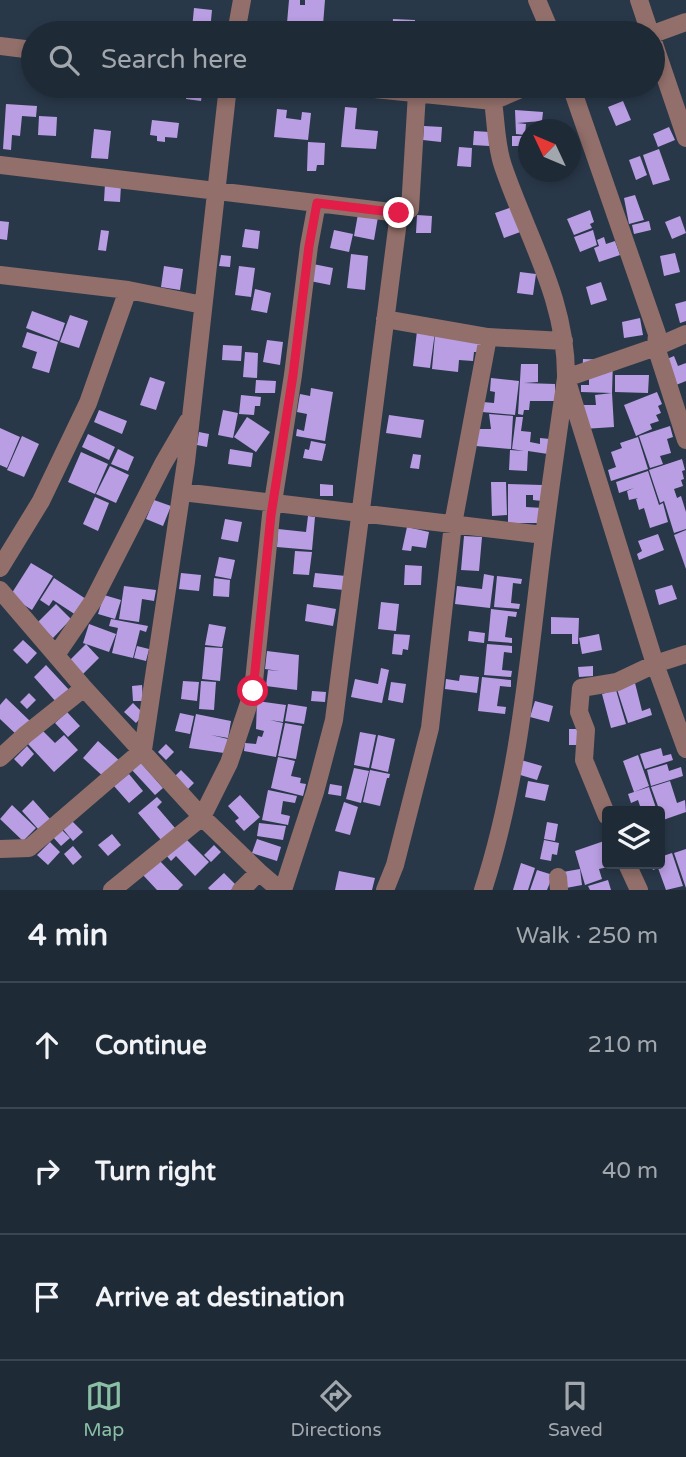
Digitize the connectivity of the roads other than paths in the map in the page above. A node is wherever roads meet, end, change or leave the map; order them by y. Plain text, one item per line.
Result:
1 (242, 0) edge
2 (537, 0) edge
3 (639, 0) edge
4 (238, 21) edge
5 (546, 21) edge
6 (646, 21) edge
7 (686, 22) edge
8 (665, 29) edge
9 (0, 46) edge
10 (21, 49) edge
11 (665, 76) edge
12 (227, 98) edge
13 (417, 98) edge
14 (465, 98) edge
15 (501, 98) edge
16 (575, 98) edge
17 (494, 101) junction
18 (686, 138) edge
19 (0, 165) edge
20 (215, 191) junction
21 (317, 203) junction
22 (399, 213) junction
23 (0, 275) edge
24 (128, 290) junction
25 (202, 305) junction
26 (385, 319) junction
27 (686, 334) edge
28 (488, 337) junction
29 (564, 341) junction
30 (656, 347) junction
31 (566, 377) junction
32 (191, 415) junction
33 (686, 440) edge
34 (182, 492) junction
35 (273, 503) junction
36 (361, 513) junction
37 (453, 524) junction
38 (544, 535) junction
39 (0, 568) edge
40 (0, 590) edge
41 (686, 654) edge
42 (55, 655) junction
43 (655, 664) junction
44 (84, 688) junction
45 (686, 749) edge
46 (143, 750) junction
47 (0, 758) edge
48 (603, 806) edge
49 (202, 817) junction
50 (0, 849) edge
51 (629, 869) edge
52 (259, 872) junction
53 (122, 886) edge
54 (241, 890) edge
55 (282, 890) edge
56 (385, 890) edge
57 (483, 890) edge
58 (639, 890) edge

1 - 4 street
2 - 5 street
3 - 6 street
7 - 8 street
9 - 10 street
11 - 18 street
12 - 20 street
13 - 22 street
14 - 17 street
15 - 17 street
16 - 30 street
17 - 29 street
19 - 20 street
20 - 21 street
20 - 25 street
21 - 22 street
21 - 35 street
22 - 26 street
23 - 24 street
24 - 25 street
24 - 39 street
25 - 32 street
26 - 28 street
26 - 36 street
27 - 30 street
28 - 29 street
28 - 37 street
29 - 31 street
30 - 31 street
30 - 33 street
31 - 38 street
31 - 43 street
32 - 34 street
32 - 42 street
34 - 35 street
34 - 46 street
35 - 36 street
35 - 49 street
36 - 37 street
36 - 55 street
37 - 38 street
37 - 56 street
38 - 57 street
40 - 42 street
41 - 43 street
42 - 44 street
43 - 45 street
43 - 48 street
44 - 46 street
44 - 47 street
46 - 49 street
46 - 50 street
49 - 52 street
49 - 53 street
51 - 58 street
52 - 54 street
52 - 55 street

